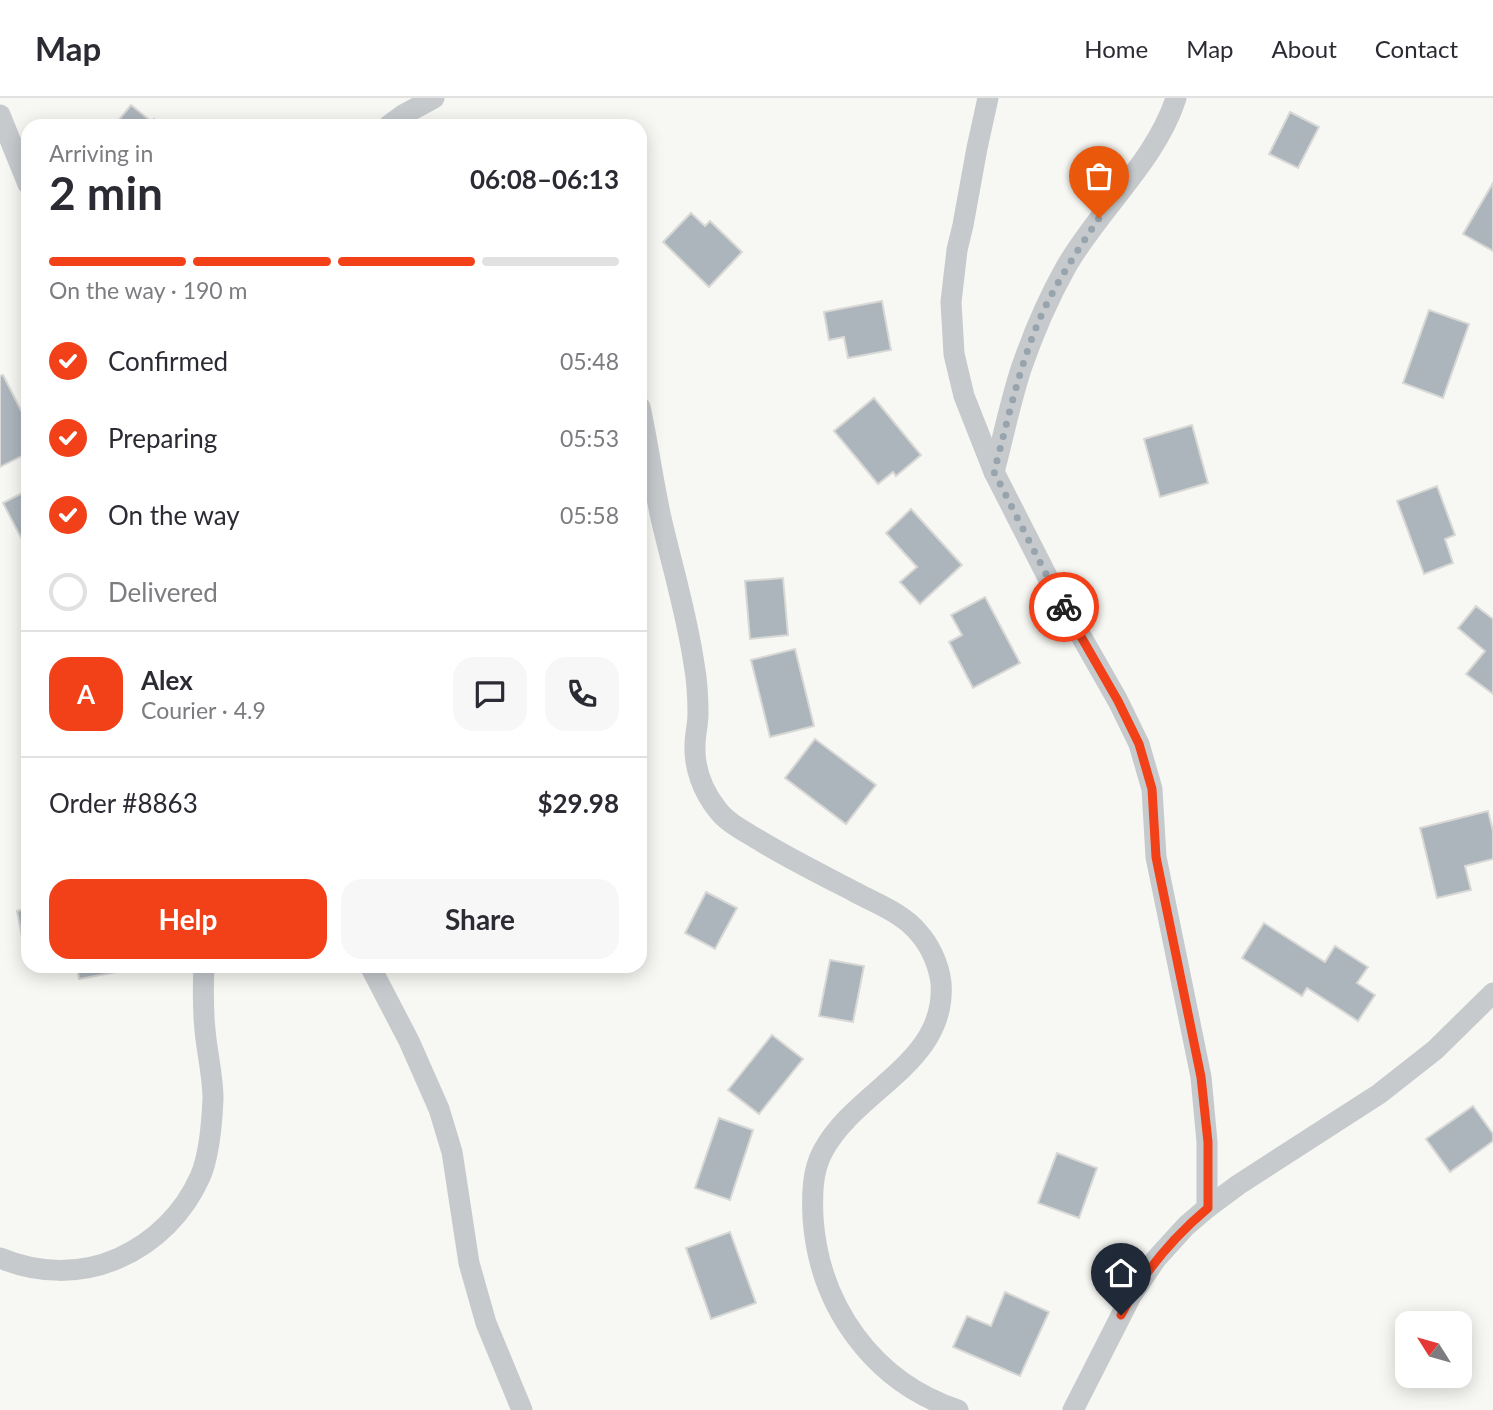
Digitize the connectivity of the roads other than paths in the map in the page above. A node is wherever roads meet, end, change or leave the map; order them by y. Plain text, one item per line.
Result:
1 (434, 98) edge
2 (988, 98) edge
3 (1176, 98) edge
4 (0, 115) edge
5 (398, 119) edge
6 (21, 167) edge
7 (647, 445) edge
8 (994, 472) junction
9 (204, 973) edge
10 (374, 973) edge
11 (1493, 993) edge
12 (1208, 1208) junction
13 (0, 1258) edge
14 (522, 1410) edge
15 (958, 1410) edge
16 (1073, 1410) edge

1 - 5 street
2 - 8 street
3 - 8 street
4 - 6 street
7 - 15 street
8 - 12 street
9 - 13 street
10 - 14 street
11 - 12 street
12 - 16 street

